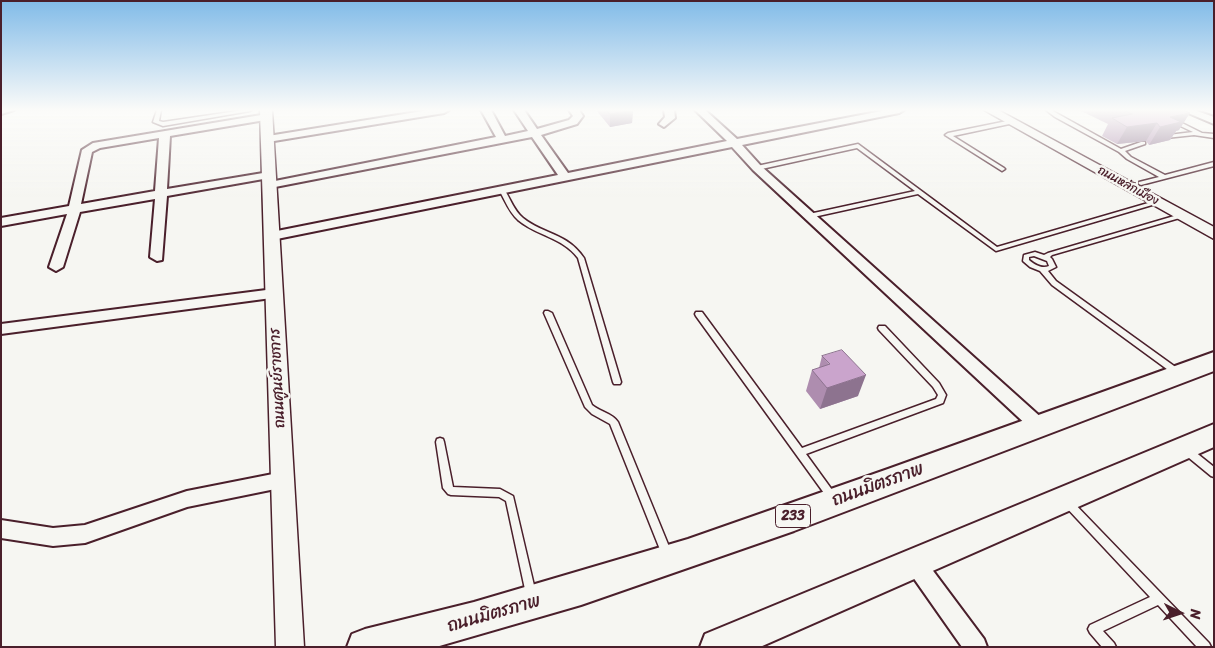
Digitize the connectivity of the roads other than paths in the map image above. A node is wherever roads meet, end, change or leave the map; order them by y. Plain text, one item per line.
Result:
1 (126, 140) edge
2 (164, 140) edge
3 (268, 140) edge
4 (495, 140) edge
5 (540, 140) edge
6 (732, 140) edge
7 (749, 140) edge
8 (955, 140) edge
9 (1051, 140) edge
10 (1056, 140) edge
11 (1101, 140) edge
12 (735, 143) junction
13 (1143, 143) dead end
14 (1121, 151) junction
15 (1214, 164) edge
16 (758, 168) junction
17 (1002, 169) dead end
18 (565, 177) junction
19 (1164, 177) junction
20 (269, 180) junction
21 (1141, 184) junction
22 (502, 190) junction
23 (919, 192) junction
24 (160, 195) junction
25 (1157, 202) junction
26 (74, 210) junction
27 (809, 216) junction
28 (1181, 216) junction
29 (1, 222) edge
30 (1214, 224) edge
31 (1214, 234) edge
32 (272, 236) junction
33 (157, 257) dead end
34 (1046, 257) junction
35 (56, 267) dead end
36 (1043, 270) junction
37 (274, 294) junction
38 (548, 313) dead end
39 (699, 314) dead end
40 (882, 328) dead end
41 (1, 329) edge
42 (1214, 362) edge
43 (1179, 374) junction
44 (617, 382) dead end
45 (1038, 425) junction
46 (1214, 435) edge
47 (440, 442) dead end
48 (1199, 445) edge
49 (800, 453) junction
50 (1214, 473) edge
51 (283, 480) junction
52 (1064, 499) junction
53 (835, 501) junction
54 (1, 529) edge
55 (670, 561) junction
56 (915, 563) junction
57 (1159, 599) junction
58 (532, 603) junction
59 (290, 647) edge
60 (365, 647) edge
61 (720, 647) edge
62 (976, 647) edge
63 (1110, 647) edge
64 (1205, 647) edge

1 - 26 street
2 - 24 street
3 - 20 street, ถนนศูนย์ราชการ
4 - 20 street
5 - 18 street
6 - 12 street
7 - 12 street
8 - 17 lane
9 - 25 street, ถนนหลักเมือง
10 - 21 street, ถนนหลักเมือง
11 - 14 lane
12 - 16 street
12 - 18 street
13 - 14 lane
14 - 19 lane
15 - 19 lane
16 - 23 lane
16 - 27 street
18 - 22 street
19 - 21 lane
20 - 24 street
20 - 32 street, ถนนศูนย์ราชการ
21 - 30 street, ถนนหลักเมือง
22 - 32 street
22 - 44 lane
23 - 25 lane
23 - 27 lane
24 - 26 street
24 - 33 street
25 - 28 street, ถนนหลักเมือง
26 - 29 street
26 - 35 street
27 - 45 street
28 - 31 street, ถนนหลักเมือง
28 - 34 lane
32 - 37 street, ถนนศูนย์ราชการ
34 - 36 lane
34 - 36 lane
36 - 43 lane
37 - 41 street
37 - 51 street, ถนนศูนย์ราชการ
38 - 55 lane
39 - 49 lane
40 - 49 lane
42 - 43 main road, ถนนมิตรภาพ / 233
43 - 45 main road, ถนนมิตรภาพ / 233
45 - 53 main road, ถนนมิตรภาพ / 233
46 - 48 main road
47 - 58 lane
48 - 50 lane
48 - 52 main road
49 - 53 lane
51 - 54 street
51 - 59 street, ถนนศูนย์ราชการ
52 - 56 main road
52 - 57 lane
53 - 55 main road, ถนนมิตรภาพ / 233
55 - 58 main road, ถนนมิตรภาพ / 233
56 - 61 main road
56 - 62 street
57 - 63 lane
57 - 64 lane
58 - 60 main road, ถนนมิตรภาพ / 233

